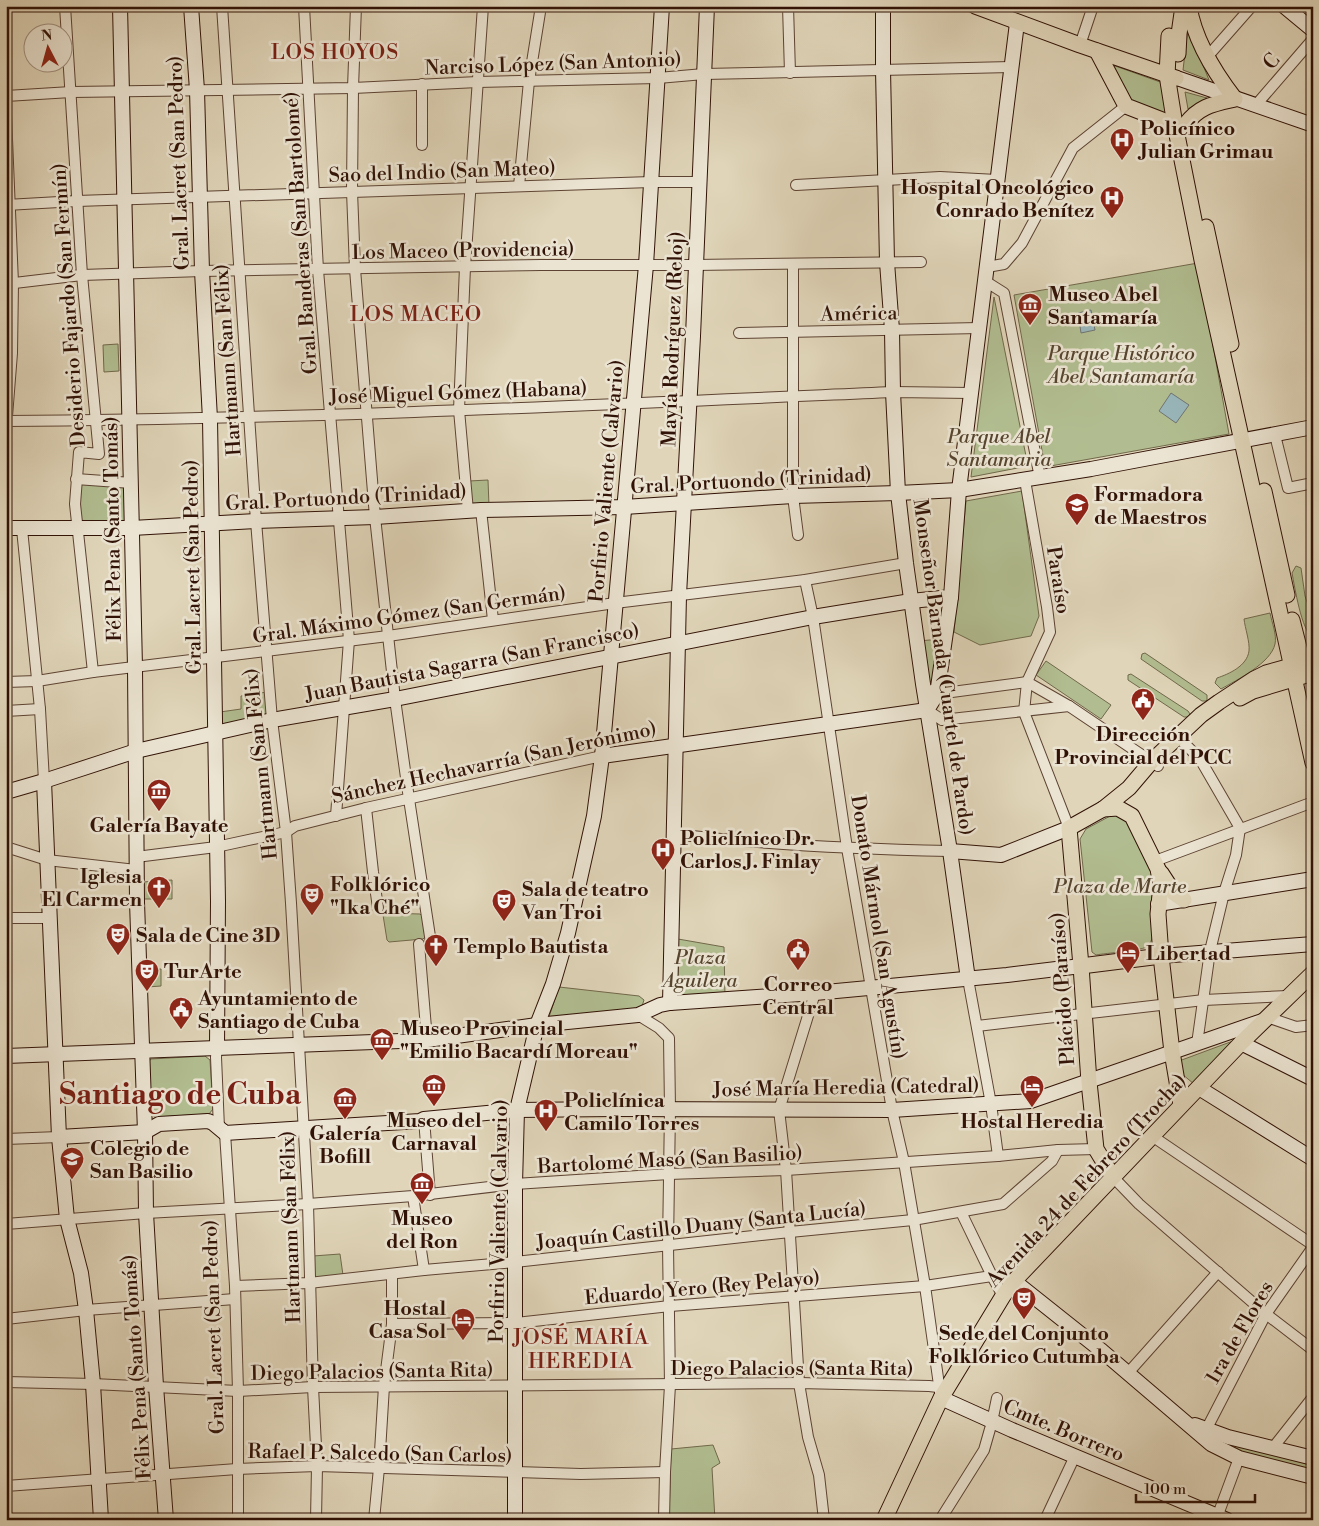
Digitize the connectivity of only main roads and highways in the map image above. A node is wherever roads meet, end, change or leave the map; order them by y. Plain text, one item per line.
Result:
1 (974, 6) edge
2 (1174, 6) edge
3 (1183, 6) edge
4 (1189, 6) edge
5 (1169, 36) junction
6 (1096, 51) junction
7 (1132, 63) junction
8 (1172, 77) junction
9 (1180, 125) junction
10 (1289, 630) junction
11 (1313, 649) edge
12 (1303, 668) edge
13 (1266, 673) junction
14 (1181, 739) junction
15 (1155, 763) junction
16 (1313, 763) edge
17 (1103, 810) junction
18 (1132, 816) junction
19 (1156, 865) junction
20 (1184, 900) road end
21 (1161, 956) junction
22 (1081, 966) junction
23 (1313, 973) edge
24 (1176, 1073) junction
25 (1199, 1088) junction
26 (1181, 1105) junction
27 (1113, 1177) junction
28 (884, 1520) edge

1 - 6 main road
2 - 5 main road
3 - 8 main road
4 - 9 main road
5 - 7 main road
5 - 8 main road
6 - 7 main road
6 - 9 main road
7 - 8 main road
8 - 9 main road
9 - 10 main road
10 - 11 main road
10 - 12 main road
10 - 13 main road
12 - 13 main road
12 - 14 main road
12 - 16 main road
13 - 14 main road
14 - 15 main road
15 - 17 main road
15 - 18 main road
17 - 18 main road
17 - 22 main road, Plácido (Paraíso)
18 - 19 main road
19 - 20 main road
19 - 21 main road
21 - 22 main road
21 - 24 main road
22 - 27 main road, Plácido (Paraíso)
23 - 25 main road, Avenida 24 de Febrero (Trocha)
24 - 25 main road
24 - 26 main road
25 - 26 main road, Avenida 24 de Febrero (Trocha)
26 - 27 main road, Avenida 24 de Febrero (Trocha)
27 - 28 main road, Avenida 24 de Febrero (Trocha)

